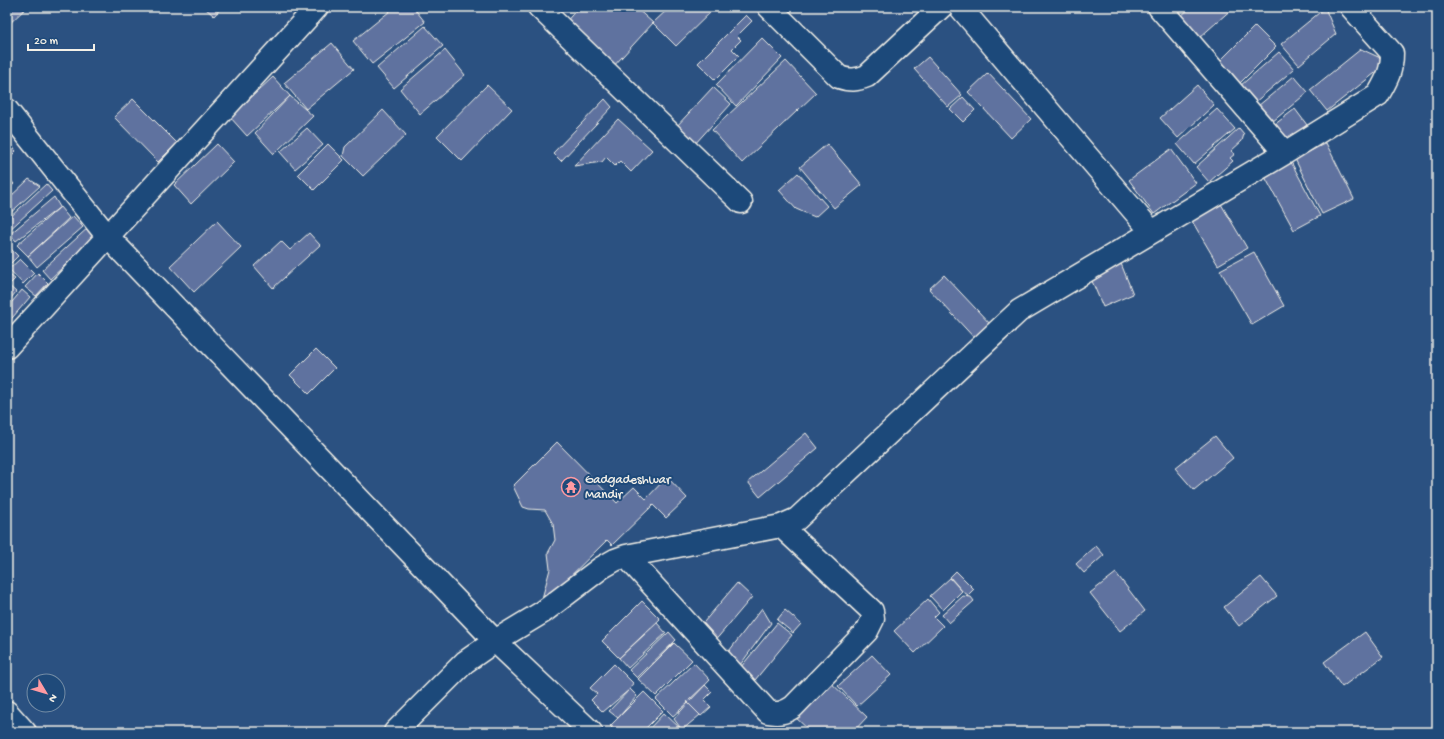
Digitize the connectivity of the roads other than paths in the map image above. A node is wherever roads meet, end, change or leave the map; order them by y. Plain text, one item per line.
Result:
1 (317, 7) edge
2 (539, 7) edge
3 (769, 7) edge
4 (941, 7) edge
5 (960, 7) edge
6 (1159, 7) edge
7 (1351, 7) edge
8 (7, 110) edge
9 (1285, 153) junction
10 (741, 202) dead end
11 (1152, 232) junction
12 (108, 237) junction
13 (7, 348) edge
14 (781, 526) junction
15 (626, 556) junction
16 (495, 641) junction
17 (7, 712) edge
18 (25, 732) edge
19 (395, 732) edge
20 (591, 732) edge

1 - 12 street
2 - 10 street
3 - 4 street
5 - 11 street
6 - 9 street
7 - 9 street
8 - 12 street
9 - 11 street
11 - 14 street
12 - 13 street
12 - 16 street
14 - 15 street
14 - 15 street
15 - 16 street
16 - 19 street
16 - 20 street
17 - 18 street

